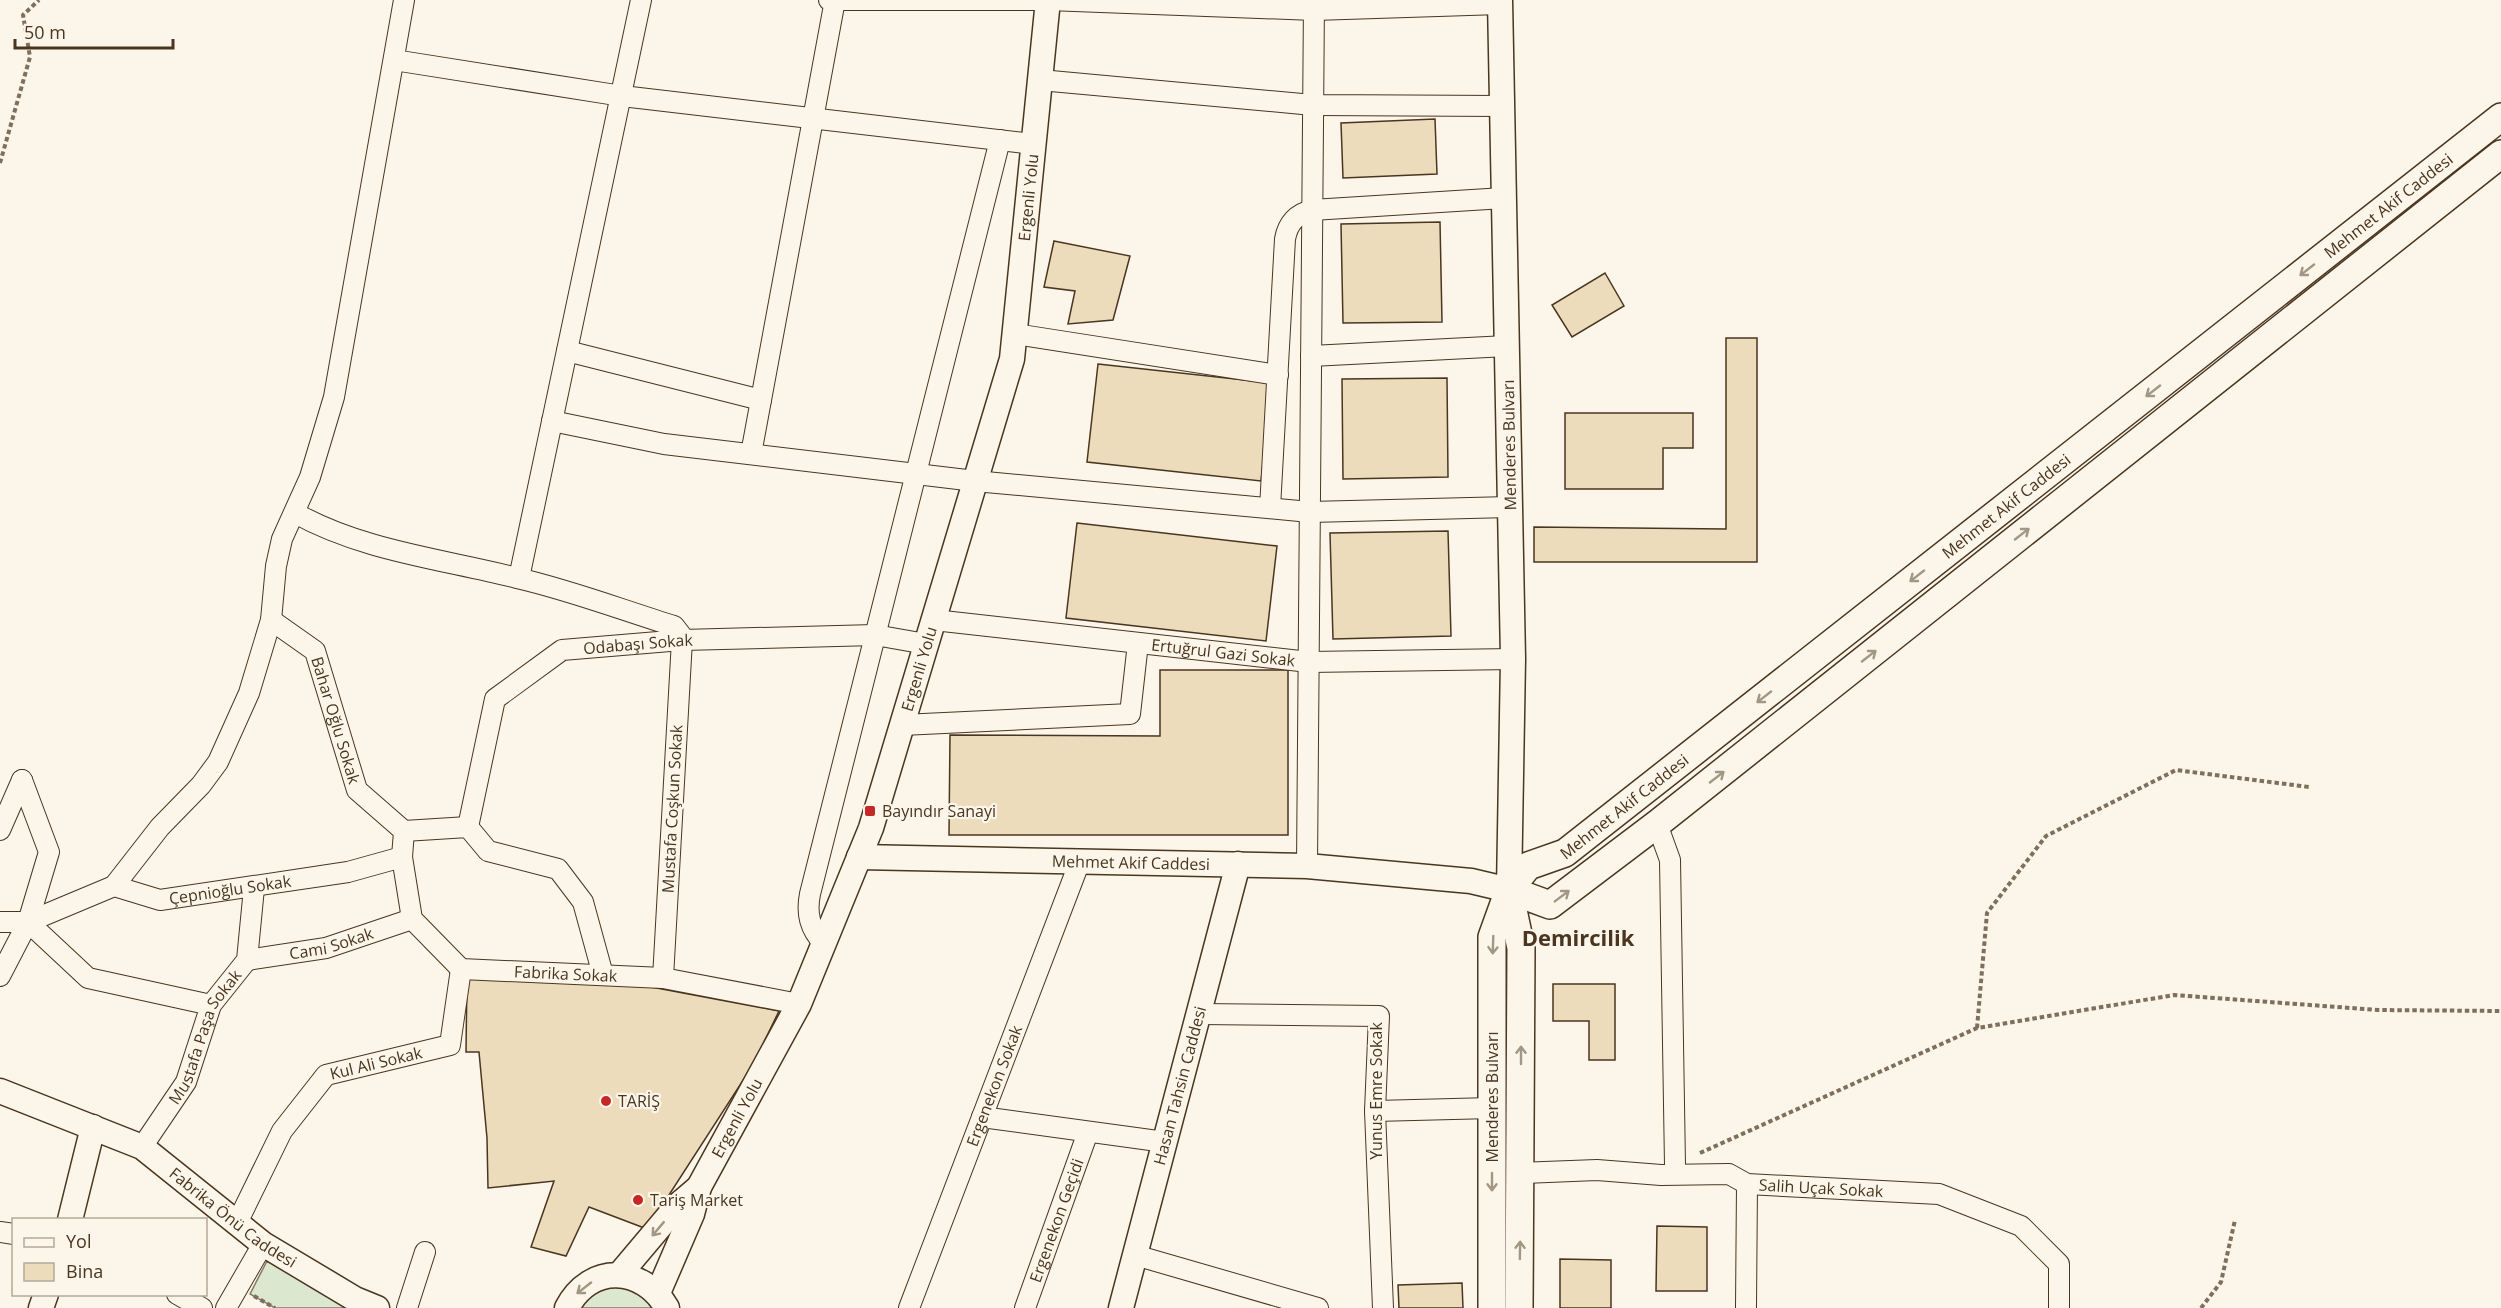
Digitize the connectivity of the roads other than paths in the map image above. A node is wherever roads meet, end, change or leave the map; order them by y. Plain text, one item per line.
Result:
1 (404, 0) edge
2 (641, 0) edge
3 (833, 0) edge
4 (1048, 0) edge
5 (1500, 2) edge
6 (1314, 5) edge
7 (394, 60) junction
8 (1040, 80) junction
9 (622, 96) junction
10 (1313, 105) junction
11 (1502, 106) junction
12 (2501, 117) edge
13 (813, 119) junction
14 (1000, 140) junction
15 (1034, 144) junction
16 (2496, 162) edge
17 (1504, 198) junction
18 (1312, 210) junction
19 (1015, 333) junction
20 (1507, 346) junction
21 (567, 351) junction
22 (1311, 356) junction
23 (1278, 375) junction
24 (761, 400) junction
25 (552, 421) junction
26 (751, 454) junction
27 (915, 474) junction
28 (975, 481) junction
29 (1510, 507) junction
30 (1269, 508) junction
31 (1310, 512) junction
32 (295, 513) junction
33 (519, 578) junction
34 (271, 620) junction
35 (934, 620) junction
36 (875, 635) junction
37 (682, 640) junction
38 (1138, 643) junction
39 (926, 644) junction
40 (1513, 658) junction
41 (1309, 662) junction
42 (902, 725) junction
43 (1657, 824) junction
44 (468, 827) junction
45 (0, 830) edge
46 (404, 831) junction
47 (402, 857) junction
48 (859, 857) junction
49 (1080, 861) junction
50 (1238, 864) junction
51 (1307, 866) junction
52 (114, 886) junction
53 (254, 888) junction
54 (1509, 890) junction
55 (412, 919) junction
56 (0, 922) edge
57 (28, 922) junction
58 (824, 944) junction
59 (248, 960) junction
60 (461, 969) junction
61 (603, 975) junction
62 (0, 976) edge
63 (663, 978) junction
64 (210, 1005) junction
65 (799, 1005) junction
66 (1198, 1014) junction
67 (0, 1091) edge
68 (1492, 1108) junction
69 (1375, 1110) junction
70 (982, 1117) junction
71 (93, 1127) junction
72 (1088, 1132) junction
73 (1165, 1142) junction
74 (142, 1147) junction
75 (1675, 1165) road end
76 (1521, 1173) junction
77 (1747, 1184) junction
78 (699, 1187) junction
79 (70, 1218) edge
80 (237, 1223) junction
81 (263, 1244) junction
82 (425, 1252) dead end
83 (1135, 1255) junction
84 (619, 1275) junction
85 (181, 1296) edge
86 (665, 1304) edge
87 (202, 1308) edge
88 (226, 1308) edge
89 (377, 1308) edge
90 (407, 1308) edge
91 (567, 1308) edge
92 (909, 1308) edge
93 (1025, 1308) edge
94 (1121, 1308) edge
95 (1318, 1308) edge
96 (1383, 1308) edge
97 (1492, 1308) edge
98 (1519, 1308) edge
99 (1746, 1308) edge
100 (2059, 1308) edge

1 - 7 street
2 - 9 street
3 - 4 street
3 - 13 street
4 - 6 street
4 - 8 street, Ergenli Yolu
5 - 6 street
5 - 11 street, Menderes Bulvarı
6 - 10 street
7 - 9 street
7 - 32 street
8 - 10 street
8 - 15 street, Ergenli Yolu
9 - 13 street
9 - 21 street
10 - 11 street
10 - 18 street
11 - 17 street, Menderes Bulvarı
12 -> 54 main road, Mehmet Akif Caddesi
13 - 14 street
13 - 24 street
14 - 15 street
14 - 27 street
15 - 19 street, Ergenli Yolu
43 -> 16 main road, Mehmet Akif Caddesi
17 - 18 street
17 - 20 street, Menderes Bulvarı
18 - 22 street
18 - 23 street
19 - 23 street
19 - 28 street, Ergenli Yolu
20 - 22 street
20 - 29 street, Menderes Bulvarı
21 - 24 street
21 - 25 street
22 - 31 street
23 - 30 street
24 - 26 street
25 - 26 street
25 - 33 street
26 - 27 street
27 - 28 street
27 - 36 street
28 - 30 street
28 - 35 street, Ergenli Yolu
29 - 31 street
29 - 40 street, Menderes Bulvarı
30 - 31 street
31 - 41 street
32 - 33 street
32 - 34 street
33 - 37 street
34 - 46 street, Bahar Oğlu Sokak
34 - 52 street
35 - 38 street, Ertuğrul Gazi Sokak
35 - 39 street, Ergenli Yolu
36 - 37 street, Odabaşı Sokak
36 - 39 street, Odabaşı Sokak
36 - 58 street
37 - 44 street, Odabaşı Sokak
37 - 63 street, Mustafa Coşkun Sokak
38 - 41 street, Ertuğrul Gazi Sokak
38 - 42 street
39 - 42 street, Ergenli Yolu
40 - 41 street, Ertuğrul Gazi Sokak
40 - 54 street, Menderes Bulvarı
41 - 51 street
42 - 48 street, Ergenli Yolu
54 -> 43 main road, Mehmet Akif Caddesi
43 - 75 street
44 - 46 street
44 - 61 street
45 - 57 street
46 - 47 street
47 - 53 street, Çepnioğlu Sokak
47 - 55 street
48 - 49 street, Mehmet Akif Caddesi
48 - 58 street, Ergenli Yolu
49 - 50 street, Mehmet Akif Caddesi
49 - 70 street, Ergenekon Sokak
50 - 51 street, Mehmet Akif Caddesi
50 - 66 street, Hasan Tahsin Caddesi
51 - 54 street, Mehmet Akif Caddesi
52 - 53 street, Çepnioğlu Sokak
52 - 57 street
53 - 59 street, Mustafa Paşa Sokak
54 -> 68 main road, Menderes Bulvarı
76 -> 54 main road, Menderes Bulvarı
55 - 59 street, Cami Sokak
55 - 60 street
56 - 57 street
57 - 62 street
57 - 64 street
58 - 65 street, Ergenli Yolu
59 - 64 street, Mustafa Paşa Sokak
60 - 61 street, Fabrika Sokak
60 - 80 street, Kul Ali Sokak
61 - 63 street, Fabrika Sokak
63 - 65 street, Fabrika Sokak
64 - 74 street, Mustafa Paşa Sokak
65 - 78 street, Ergenli Yolu
66 - 69 street, Yunus Emre Sokak
66 - 73 street, Hasan Tahsin Caddesi
67 - 71 street, Fabrika Önü Caddesi
68 - 69 street
68 -> 97 main road, Menderes Bulvarı
69 - 96 street, Yunus Emre Sokak
70 - 72 street
70 - 92 street, Ergenekon Sokak
71 - 74 street, Fabrika Önü Caddesi
71 - 79 street
72 - 73 street
72 - 93 street, Ergenekon Geçidi
73 - 83 street, Hasan Tahsin Caddesi
74 - 80 street, Fabrika Önü Caddesi
76 - 77 street, Salih Uçak Sokak
98 -> 76 main road, Menderes Bulvarı
77 - 99 street
77 - 100 street, Salih Uçak Sokak
78 -> 84 street, Ergenli Yolu
78 - 86 street
80 - 81 street, Fabrika Önü Caddesi
81 - 88 street
81 - 89 street, Fabrika Önü Caddesi
82 - 90 street
83 - 94 street, Hasan Tahsin Caddesi
83 - 95 street
84 - 86 street
84 -> 91 street
85 - 87 street

